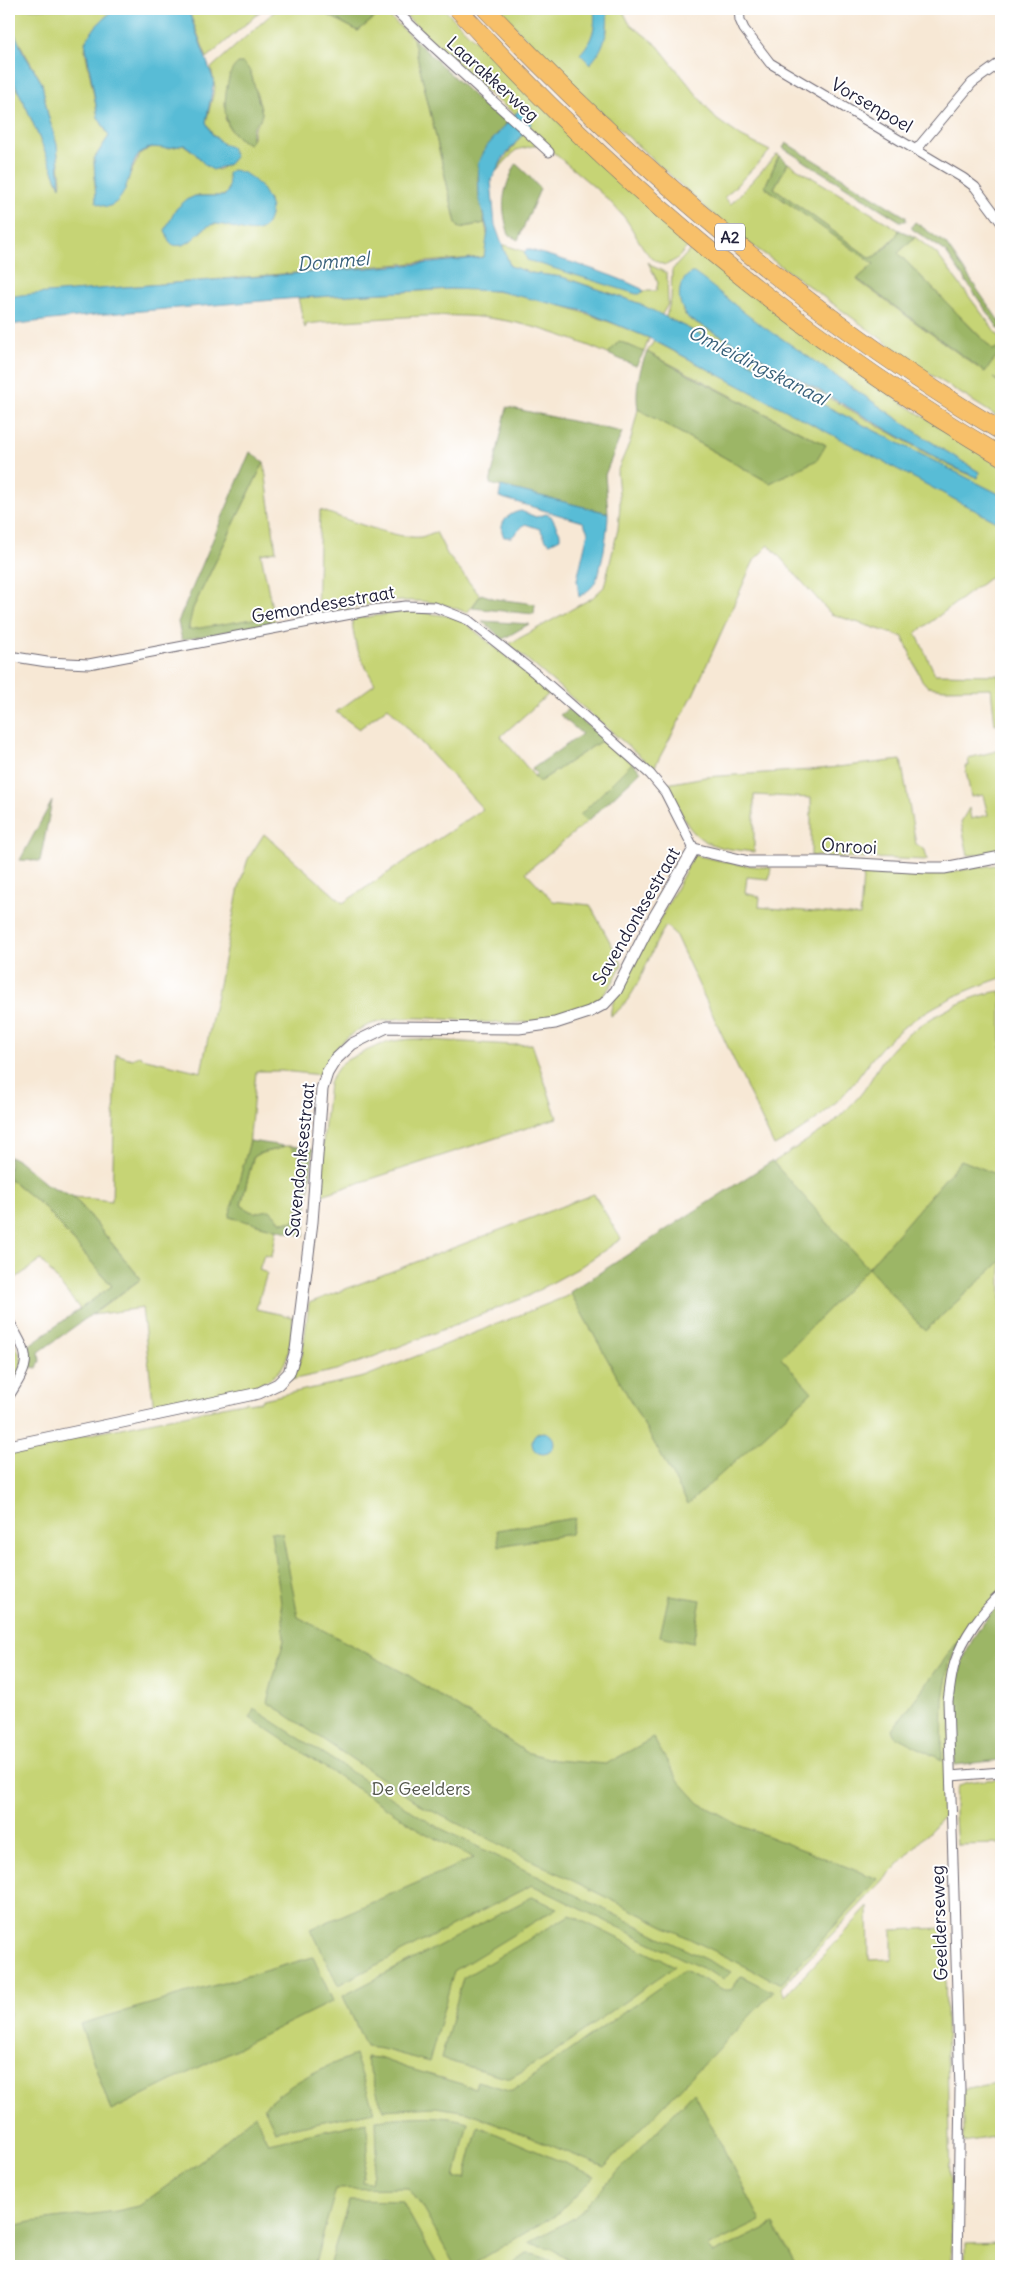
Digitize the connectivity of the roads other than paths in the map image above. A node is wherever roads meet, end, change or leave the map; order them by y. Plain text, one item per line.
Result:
1 (394, 9) edge
2 (458, 9) edge
3 (486, 9) edge
4 (740, 9) edge
5 (1001, 62) edge
6 (916, 150) junction
7 (549, 152) dead end
8 (1001, 222) edge
9 (1001, 430) edge
10 (1001, 456) edge
11 (9, 656) edge
12 (694, 850) junction
13 (1001, 857) edge
14 (9, 1321) edge
15 (9, 1396) edge
16 (9, 1446) edge
17 (1001, 1594) edge
18 (1001, 1772) edge
19 (951, 1776) junction
20 (957, 2266) edge

1 - 7 street, Laarakkerweg
2 - 10 highway, A2
3 - 9 highway, A2
4 - 6 street, Vorsenpoel
5 - 6 street
6 - 8 street, Vorsenpoel
11 - 12 street, Gemondesestraat
12 - 13 street, Onrooi
12 - 16 street, Savendonksestraat
14 - 15 street
17 - 19 street, Geelderseweg
18 - 19 street
19 - 20 street, Geelderseweg

